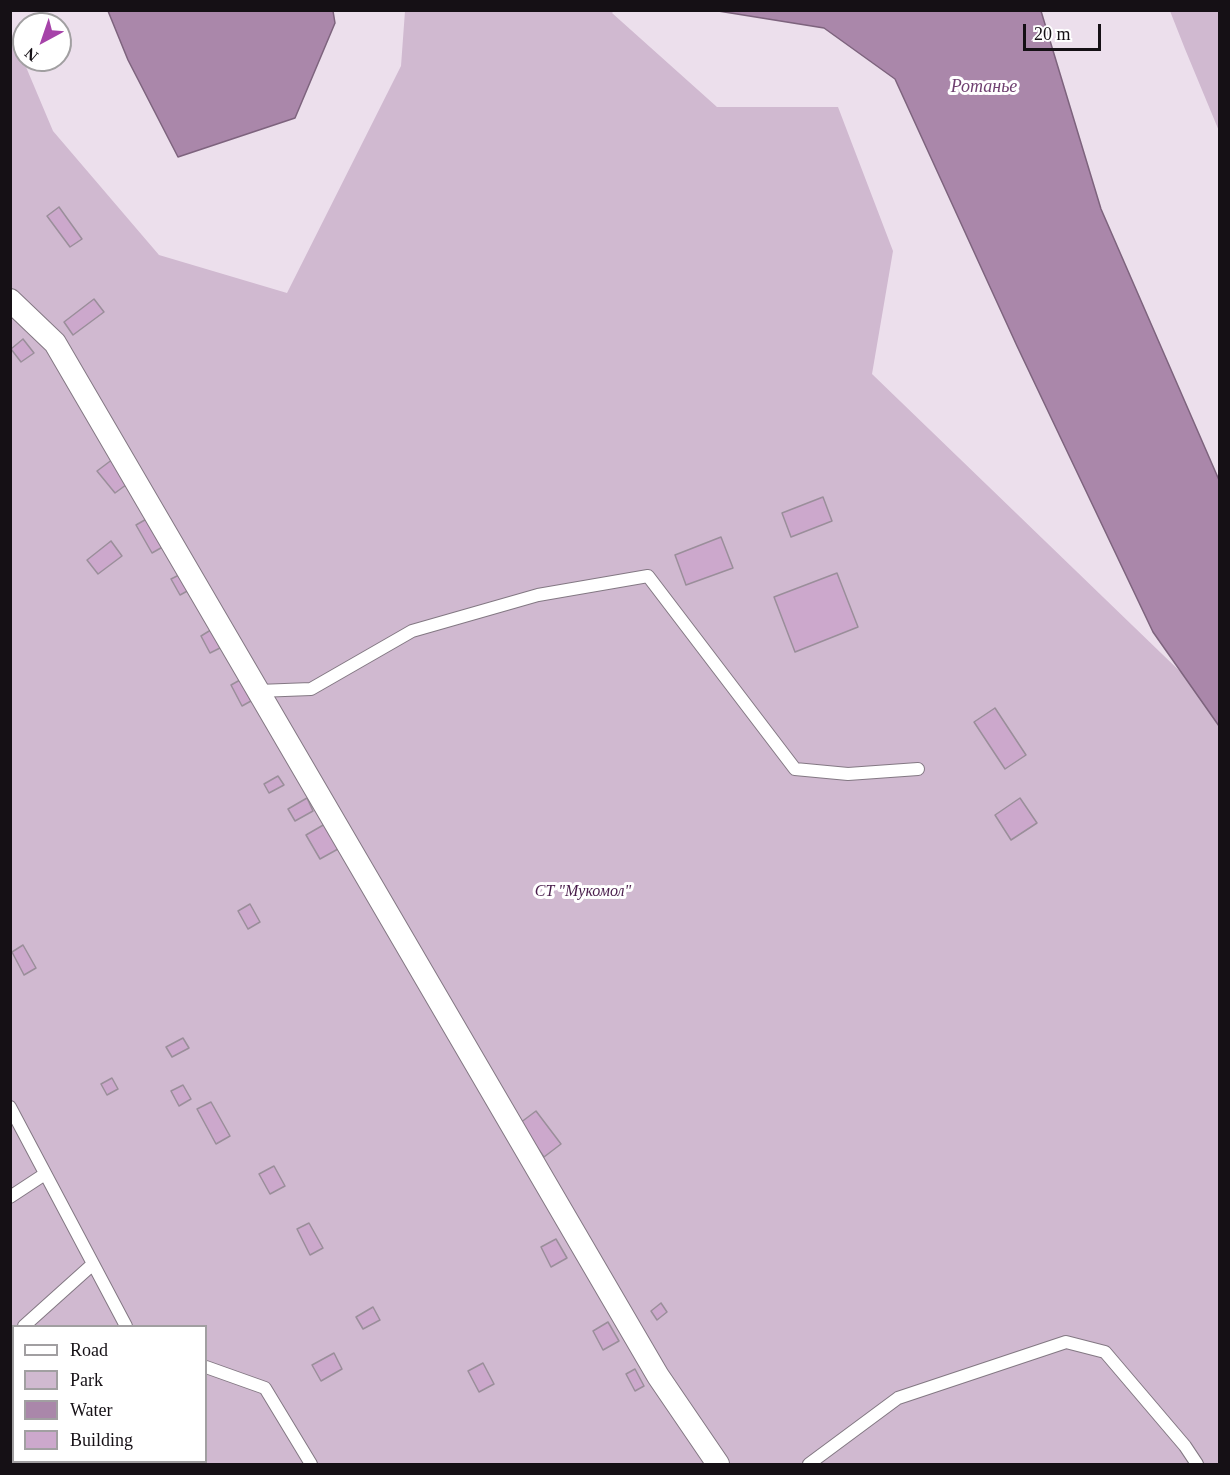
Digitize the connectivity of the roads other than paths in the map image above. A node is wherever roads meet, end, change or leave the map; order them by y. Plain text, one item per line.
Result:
1 (10, 300) edge
2 (258, 691) junction
3 (918, 769) dead end
4 (10, 1107) edge
5 (45, 1174) junction
6 (10, 1197) edge
7 (93, 1264) junction
8 (25, 1325) edge
9 (125, 1325) edge
10 (207, 1367) edge
11 (311, 1464) edge
12 (718, 1464) edge
13 (809, 1464) edge
14 (1197, 1464) edge

1 - 2 street
2 - 3 lane
2 - 12 street
4 - 5 lane
5 - 6 lane
5 - 7 lane
7 - 8 lane
7 - 9 lane
10 - 11 lane
13 - 14 lane

